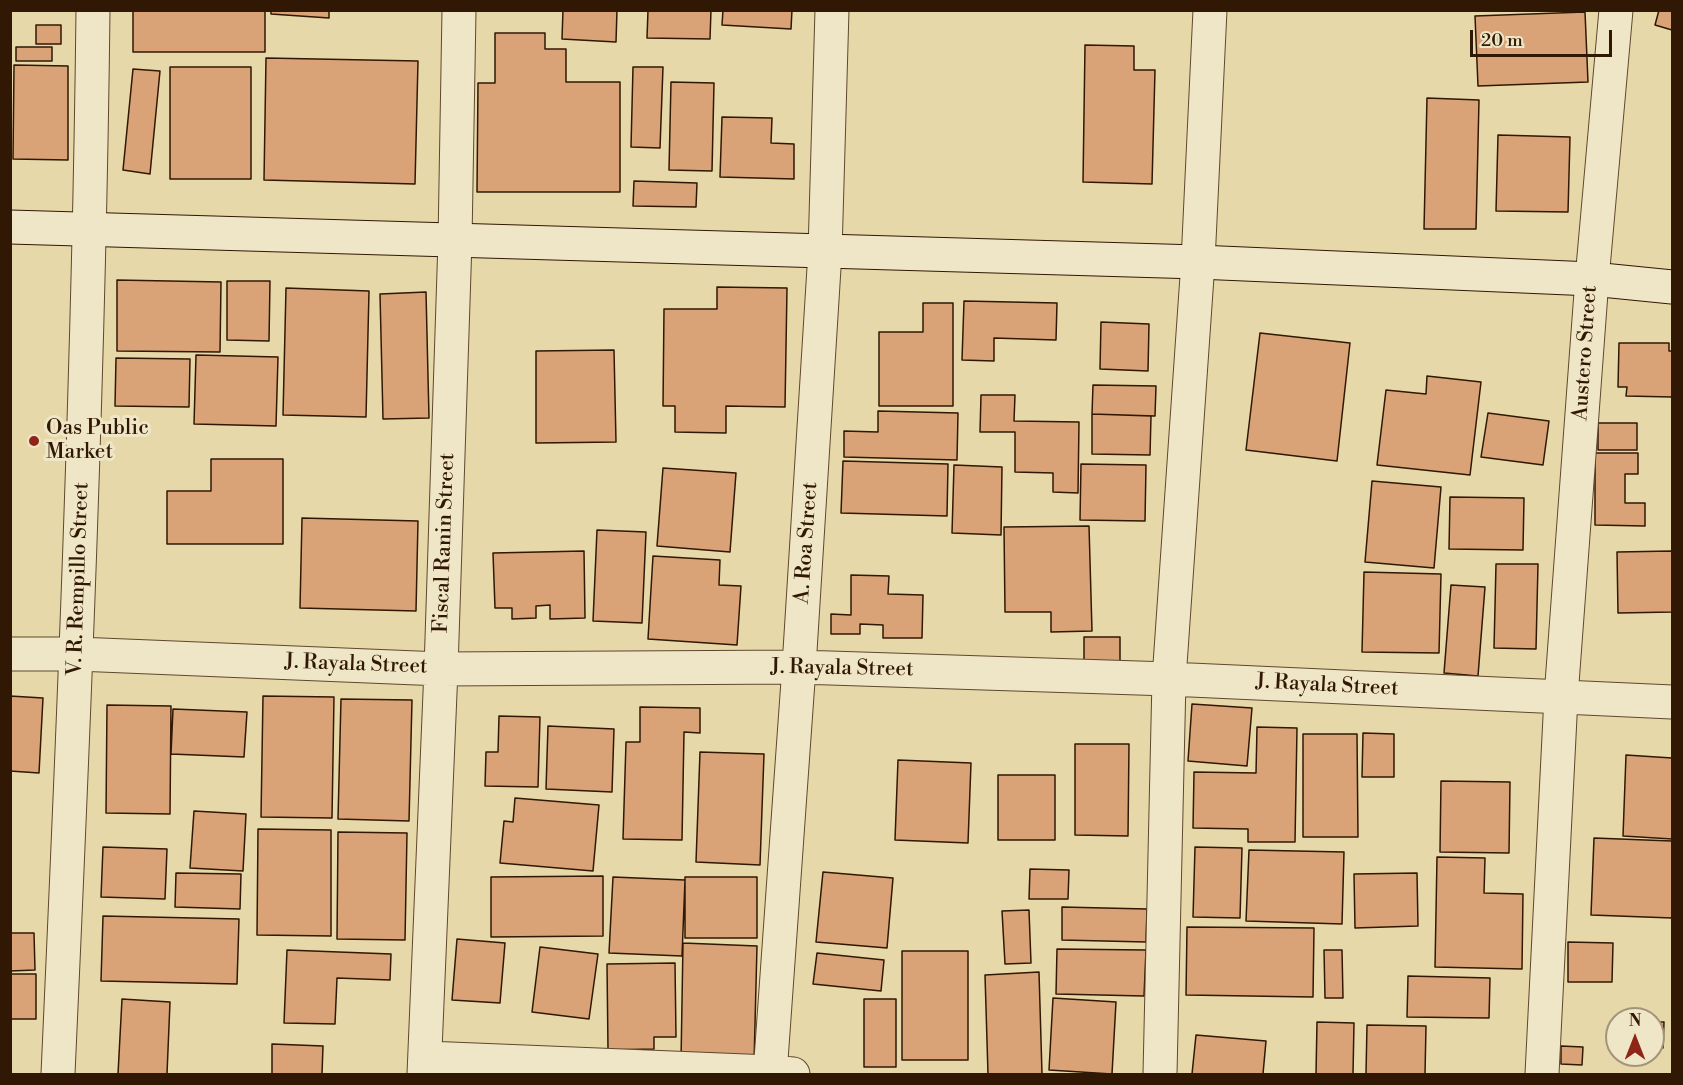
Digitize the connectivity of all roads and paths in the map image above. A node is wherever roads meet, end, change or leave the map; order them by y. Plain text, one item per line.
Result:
1 (93, 10) edge
2 (459, 10) edge
3 (832, 10) edge
4 (1210, 10) edge
5 (1616, 10) edge
6 (10, 226) edge
7 (90, 229) junction
8 (455, 241) junction
9 (825, 252) junction
10 (1198, 262) junction
11 (1592, 279) junction
12 (1672, 287) edge
13 (10, 654) edge
14 (77, 654) junction
15 (799, 667) junction
16 (441, 669) junction
17 (1169, 679) junction
18 (1561, 696) junction
19 (1672, 702) edge
20 (425, 1066) edge
21 (58, 1074) edge
22 (778, 1074) edge
23 (1160, 1074) edge
24 (1542, 1074) edge

1 - 7 street, V. R. Rempillo Street
2 - 8 street, Fiscal Ranin Street
3 - 9 street, A. Roa Street
4 - 10 street
5 - 11 street, Austero Street
6 - 7 street
7 - 8 street
7 - 14 street, V. R. Rempillo Street
8 - 9 street
8 - 16 street, Fiscal Ranin Street
9 - 10 street
9 - 15 street, A. Roa Street
10 - 11 street
10 - 17 street
11 - 12 street
11 - 18 street, Austero Street
13 - 14 street, J. Rayala Street
14 - 16 street, J. Rayala Street
14 - 21 street, V. R. Rempillo Street
15 - 16 street, J. Rayala Street
15 - 17 street, J. Rayala Street
15 - 22 street, A. Roa Street
16 - 20 street, Fiscal Ranin Street
17 - 18 street, J. Rayala Street
17 - 23 street
18 - 19 street, J. Rayala Street
18 - 24 street, Austero Street
20 - 22 street

